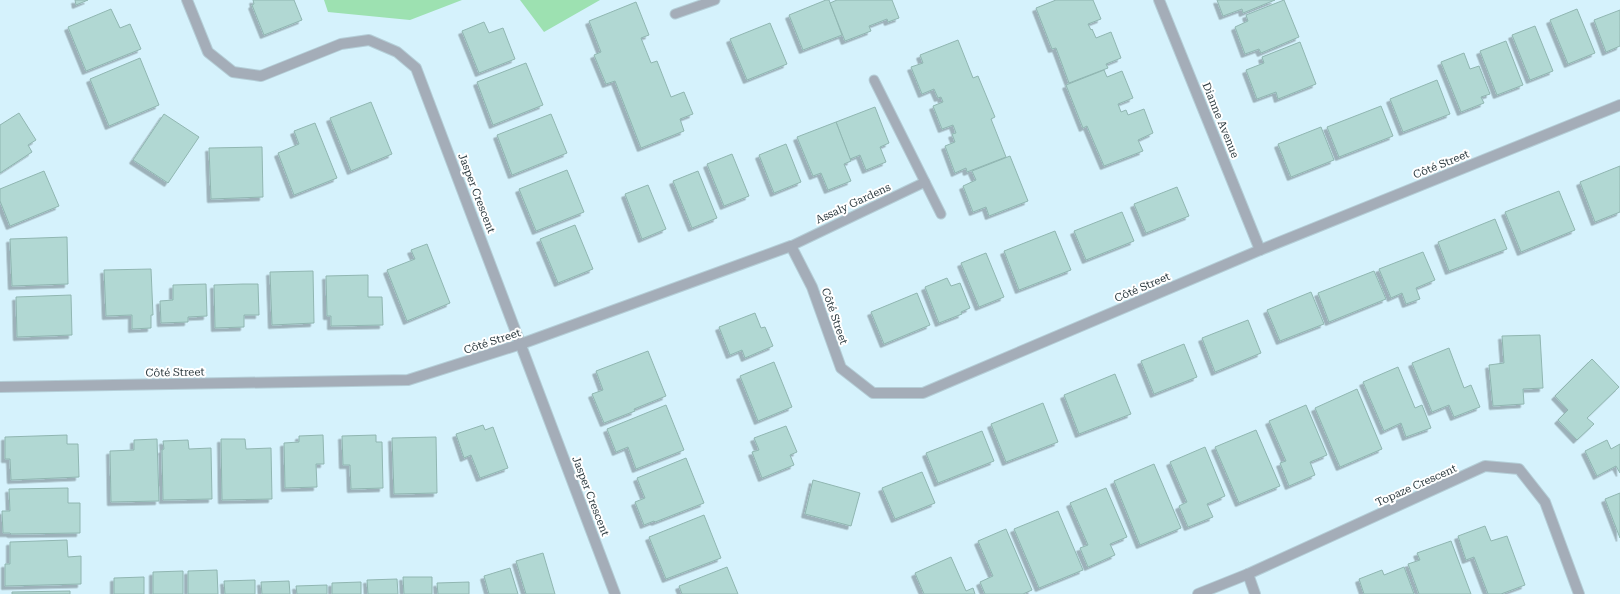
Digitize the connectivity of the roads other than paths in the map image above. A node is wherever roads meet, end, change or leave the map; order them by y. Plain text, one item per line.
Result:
1 (188, 0) edge
2 (715, 0) edge
3 (1159, 0) edge
4 (675, 14) dead end
5 (874, 80) dead end
6 (1620, 105) edge
7 (925, 182) junction
8 (941, 214) dead end
9 (791, 246) junction
10 (1260, 250) junction
11 (522, 344) junction
12 (0, 387) edge
13 (1248, 574) junction
14 (615, 594) edge
15 (1198, 594) edge
16 (1255, 594) edge
17 (1579, 594) edge

1 - 11 street, Jasper Crescent
2 - 4 lane
3 - 10 street, Dianne Avenue
5 - 7 lane
6 - 10 street, Côté Street
7 - 8 lane
7 - 9 lane, Assaly Gardens
9 - 10 street, Côté Street
9 - 11 street, Côté Street
11 - 12 street, Côté Street
11 - 14 street, Jasper Crescent
13 - 15 street, Topaze Crescent
13 - 16 street
13 - 17 street, Topaze Crescent

